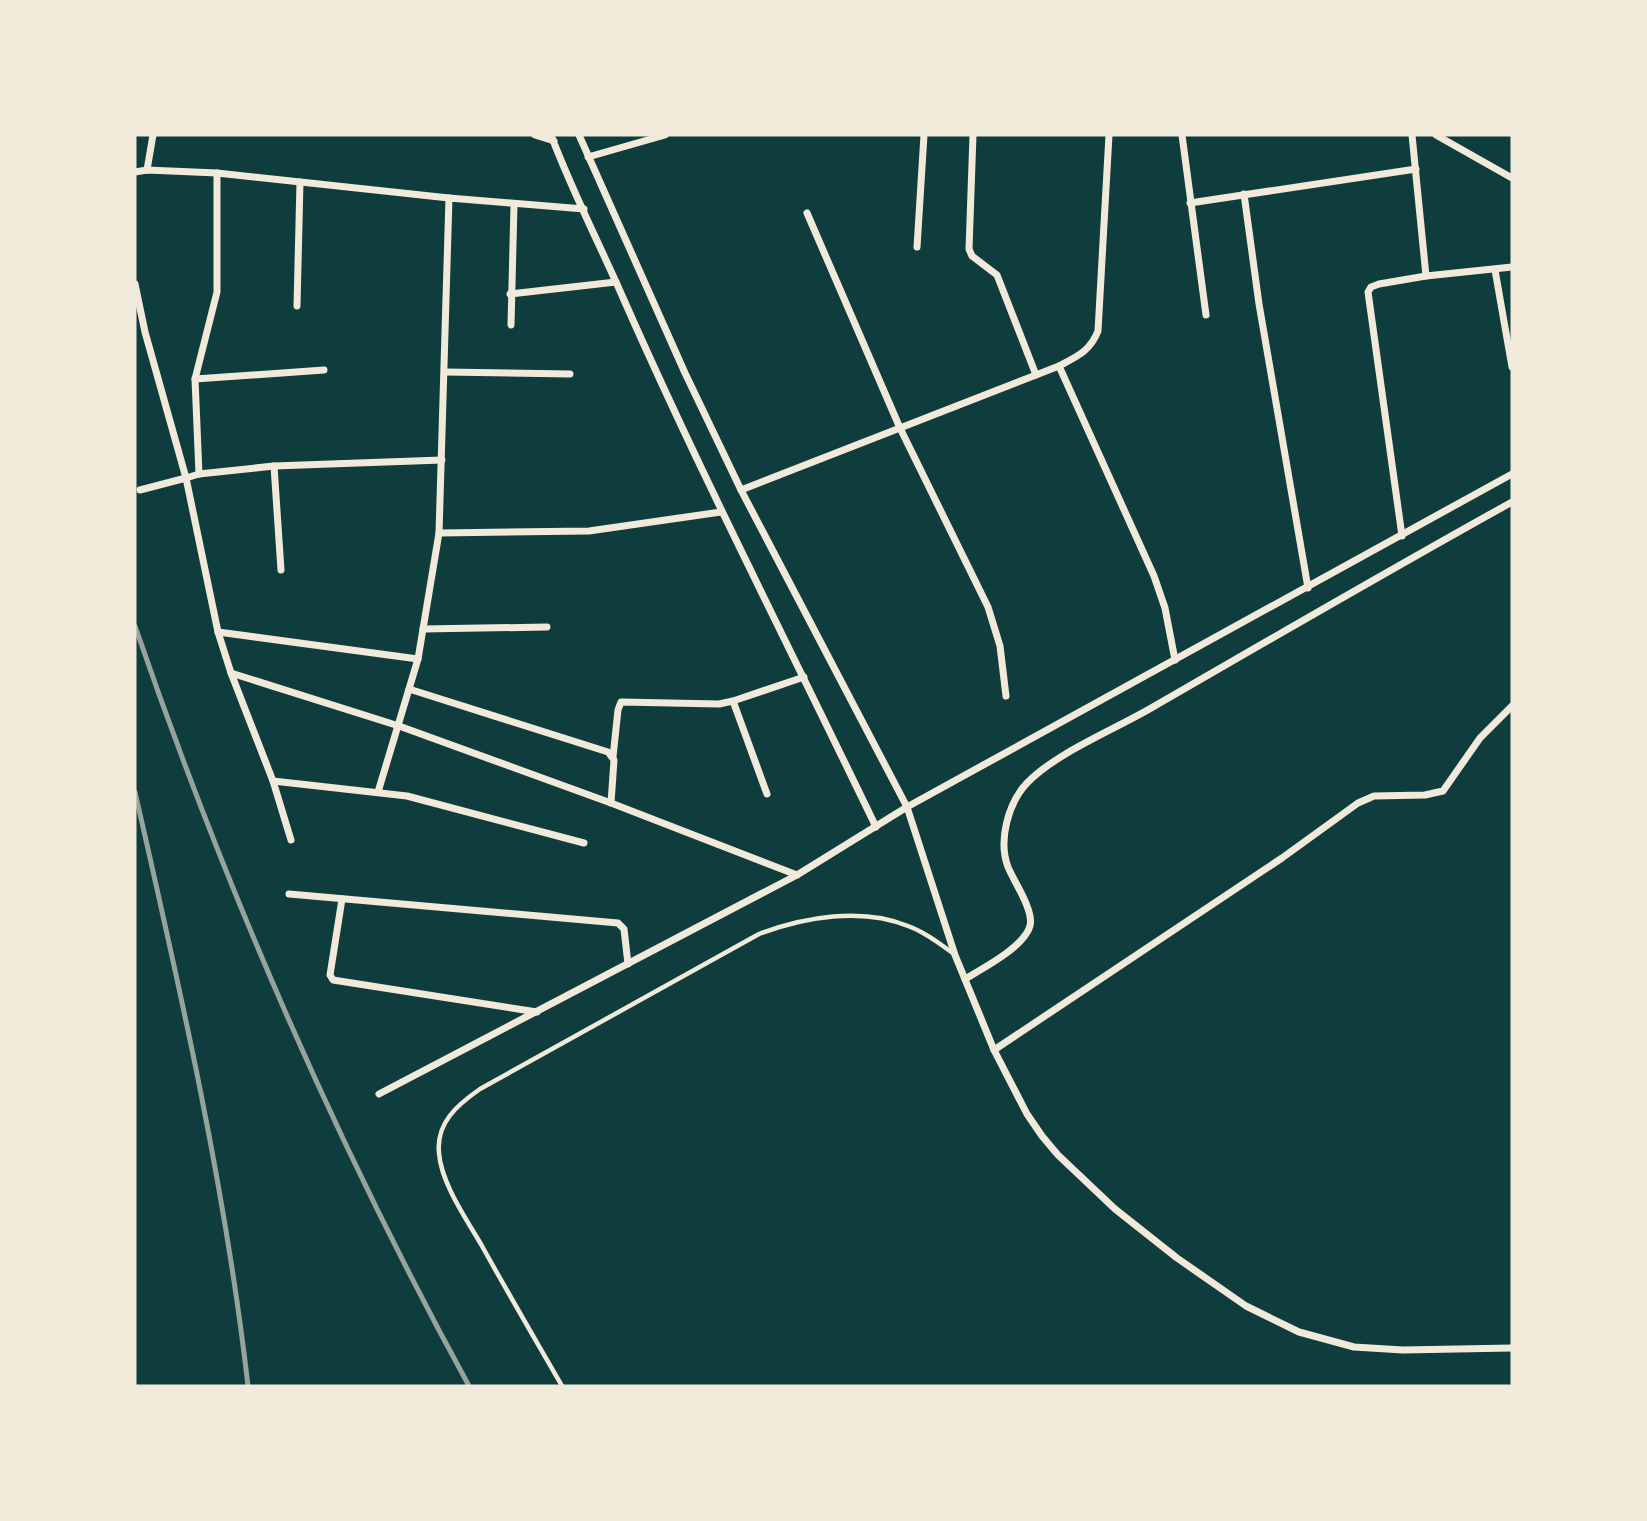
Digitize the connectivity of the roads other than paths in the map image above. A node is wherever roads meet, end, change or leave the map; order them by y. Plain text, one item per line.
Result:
1 (153, 135) edge
2 (535, 135) edge
3 (579, 135) edge
4 (665, 135) edge
5 (925, 135) edge
6 (973, 135) edge
7 (1109, 135) edge
8 (1182, 135) edge
9 (1412, 135) edge
10 (1436, 135) edge
11 (553, 138) edge
12 (588, 157) junction
13 (1416, 169) junction
14 (148, 170) junction
15 (135, 172) edge
16 (217, 173) junction
17 (1512, 178) edge
18 (300, 182) junction
19 (1244, 194) junction
20 (449, 198) junction
21 (1191, 203) junction
22 (514, 205) junction
23 (584, 209) junction
24 (807, 213) dead end
25 (917, 247) dead end
26 (1512, 267) edge
27 (1495, 270) junction
28 (1426, 276) junction
29 (616, 282) junction
30 (135, 284) edge
31 (510, 294) junction
32 (298, 306) dead end
33 (1206, 316) dead end
34 (511, 325) dead end
35 (1059, 366) junction
36 (1512, 367) edge
37 (324, 370) dead end
38 (444, 372) junction
39 (570, 374) dead end
40 (1036, 375) junction
41 (195, 379) junction
42 (900, 428) junction
43 (442, 460) junction
44 (274, 466) junction
45 (199, 474) junction
46 (1512, 474) edge
47 (187, 478) junction
48 (140, 490) dead end
49 (741, 490) junction
50 (1512, 502) edge
51 (721, 512) junction
52 (439, 533) junction
53 (1402, 536) junction
54 (281, 570) dead end
55 (1308, 588) junction
56 (547, 627) dead end
57 (423, 629) junction
58 (218, 632) junction
59 (418, 659) junction
60 (1175, 660) junction
61 (231, 673) junction
62 (804, 677) junction
63 (409, 689) junction
64 (1006, 696) dead end
65 (733, 702) junction
66 (1512, 706) edge
67 (399, 726) junction
68 (613, 757) junction
69 (274, 781) junction
70 (378, 792) junction
71 (767, 794) dead end
72 (611, 803) junction
73 (907, 807) junction
74 (876, 827) junction
75 (290, 840) dead end
76 (584, 843) dead end
77 (797, 875) junction
78 (289, 894) dead end
79 (342, 899) junction
80 (955, 955) junction
81 (628, 964) junction
82 (965, 979) junction
83 (537, 1012) junction
84 (994, 1050) junction
85 (379, 1094) dead end
86 (1512, 1348) edge
87 (562, 1386) edge

1 - 14 street
2 - 11 street
3 - 12 street
4 - 12 street
5 - 25 street
6 - 40 street
7 - 35 street
8 - 21 street
9 - 13 street
10 - 17 street
11 - 23 street
12 - 49 street
13 - 19 street
13 - 28 street
14 - 15 street
14 - 16 street
16 - 18 street
16 - 41 street
18 - 20 street
18 - 32 street
19 - 21 street
19 - 55 street
20 - 22 street
20 - 38 street
21 - 33 street
22 - 23 street
22 - 31 street
23 - 29 street
24 - 42 street
26 - 27 street
27 - 28 street
27 - 36 street
28 - 53 street
29 - 31 street
29 - 51 street
30 - 47 street
31 - 34 street
35 - 40 street
35 - 60 street
37 - 41 street
38 - 39 street
38 - 43 street
40 - 42 street
41 - 45 street
42 - 49 street
42 - 64 street
43 - 44 street
43 - 52 street
44 - 45 street
44 - 54 street
45 - 47 street
46 - 53 street
47 - 48 street
47 - 58 street
49 - 73 street
50 - 82 street
51 - 52 street
51 - 62 street
52 - 57 street
53 - 55 street
55 - 60 street
56 - 57 street
57 - 59 street
58 - 59 street
58 - 61 street
59 - 63 street
60 - 73 street
61 - 67 street
61 - 69 street
62 - 65 street
62 - 74 street
63 - 67 street
63 - 68 street
65 - 68 street
65 - 71 street
66 - 84 street
67 - 70 street
67 - 72 street
68 - 72 street
69 - 70 street
69 - 75 street
70 - 76 street
72 - 77 street
73 - 74 street
73 - 80 street
74 - 77 street
77 - 81 street
78 - 79 street
79 - 81 street
79 - 83 street
80 - 82 street
80 - 87 lane
81 - 83 street
82 - 84 street
83 - 85 street
84 - 86 street

